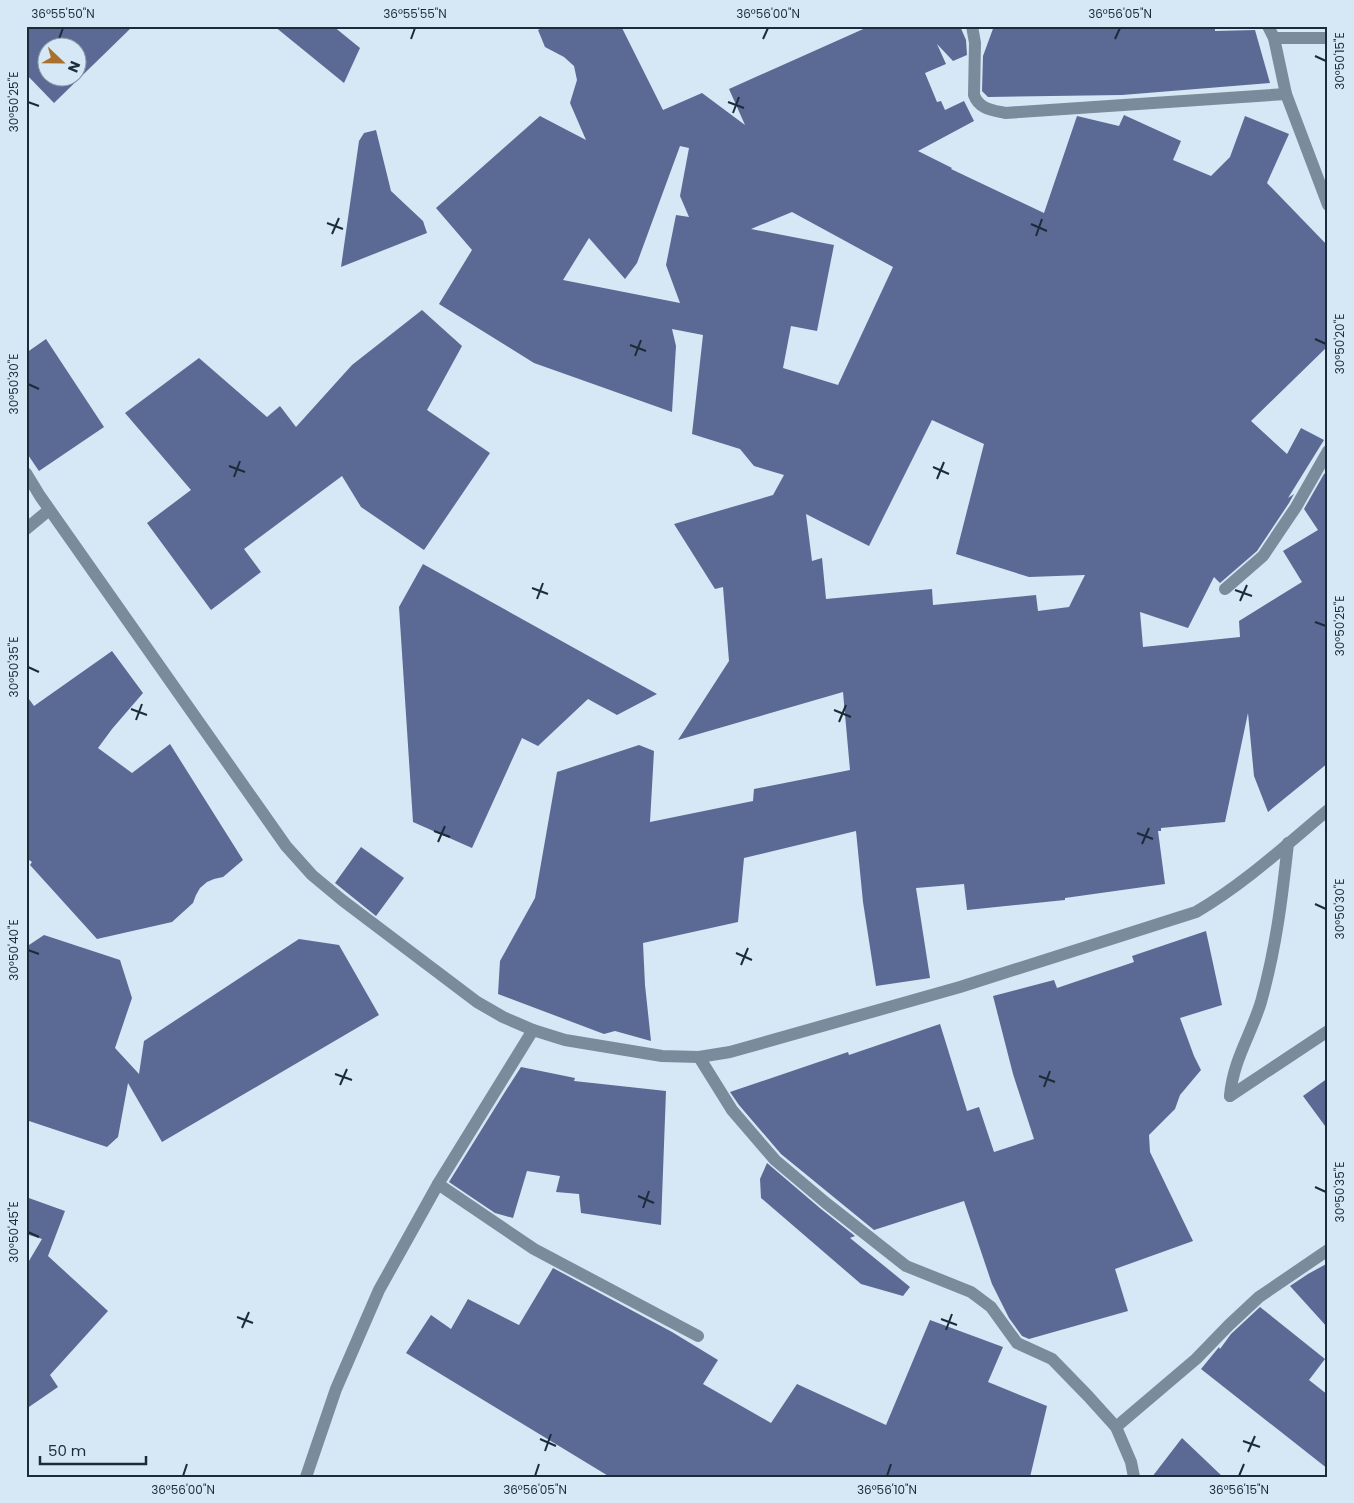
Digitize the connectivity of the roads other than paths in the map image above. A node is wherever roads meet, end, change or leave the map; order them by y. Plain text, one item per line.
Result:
1 (972, 26) edge
2 (1268, 26) edge
3 (1274, 38) junction
4 (1328, 38) edge
5 (1286, 94) junction
6 (1328, 205) edge
7 (1328, 451) edge
8 (26, 473) edge
9 (50, 510) junction
10 (26, 529) edge
11 (1225, 589) dead end
12 (1328, 810) edge
13 (1288, 843) junction
14 (534, 1030) junction
15 (1328, 1031) edge
16 (699, 1057) junction
17 (438, 1184) junction
18 (1328, 1250) edge
19 (698, 1336) dead end
20 (1116, 1427) junction
21 (306, 1477) edge
22 (1134, 1477) edge

1 - 5 street
2 - 3 street
3 - 4 street
3 - 5 street
5 - 6 street
7 - 11 street
8 - 9 street
9 - 10 street
9 - 14 street
12 - 13 street
13 - 15 street
13 - 16 street
14 - 16 street
14 - 17 street
16 - 20 street
17 - 19 street
17 - 21 street
18 - 20 street
20 - 22 street

